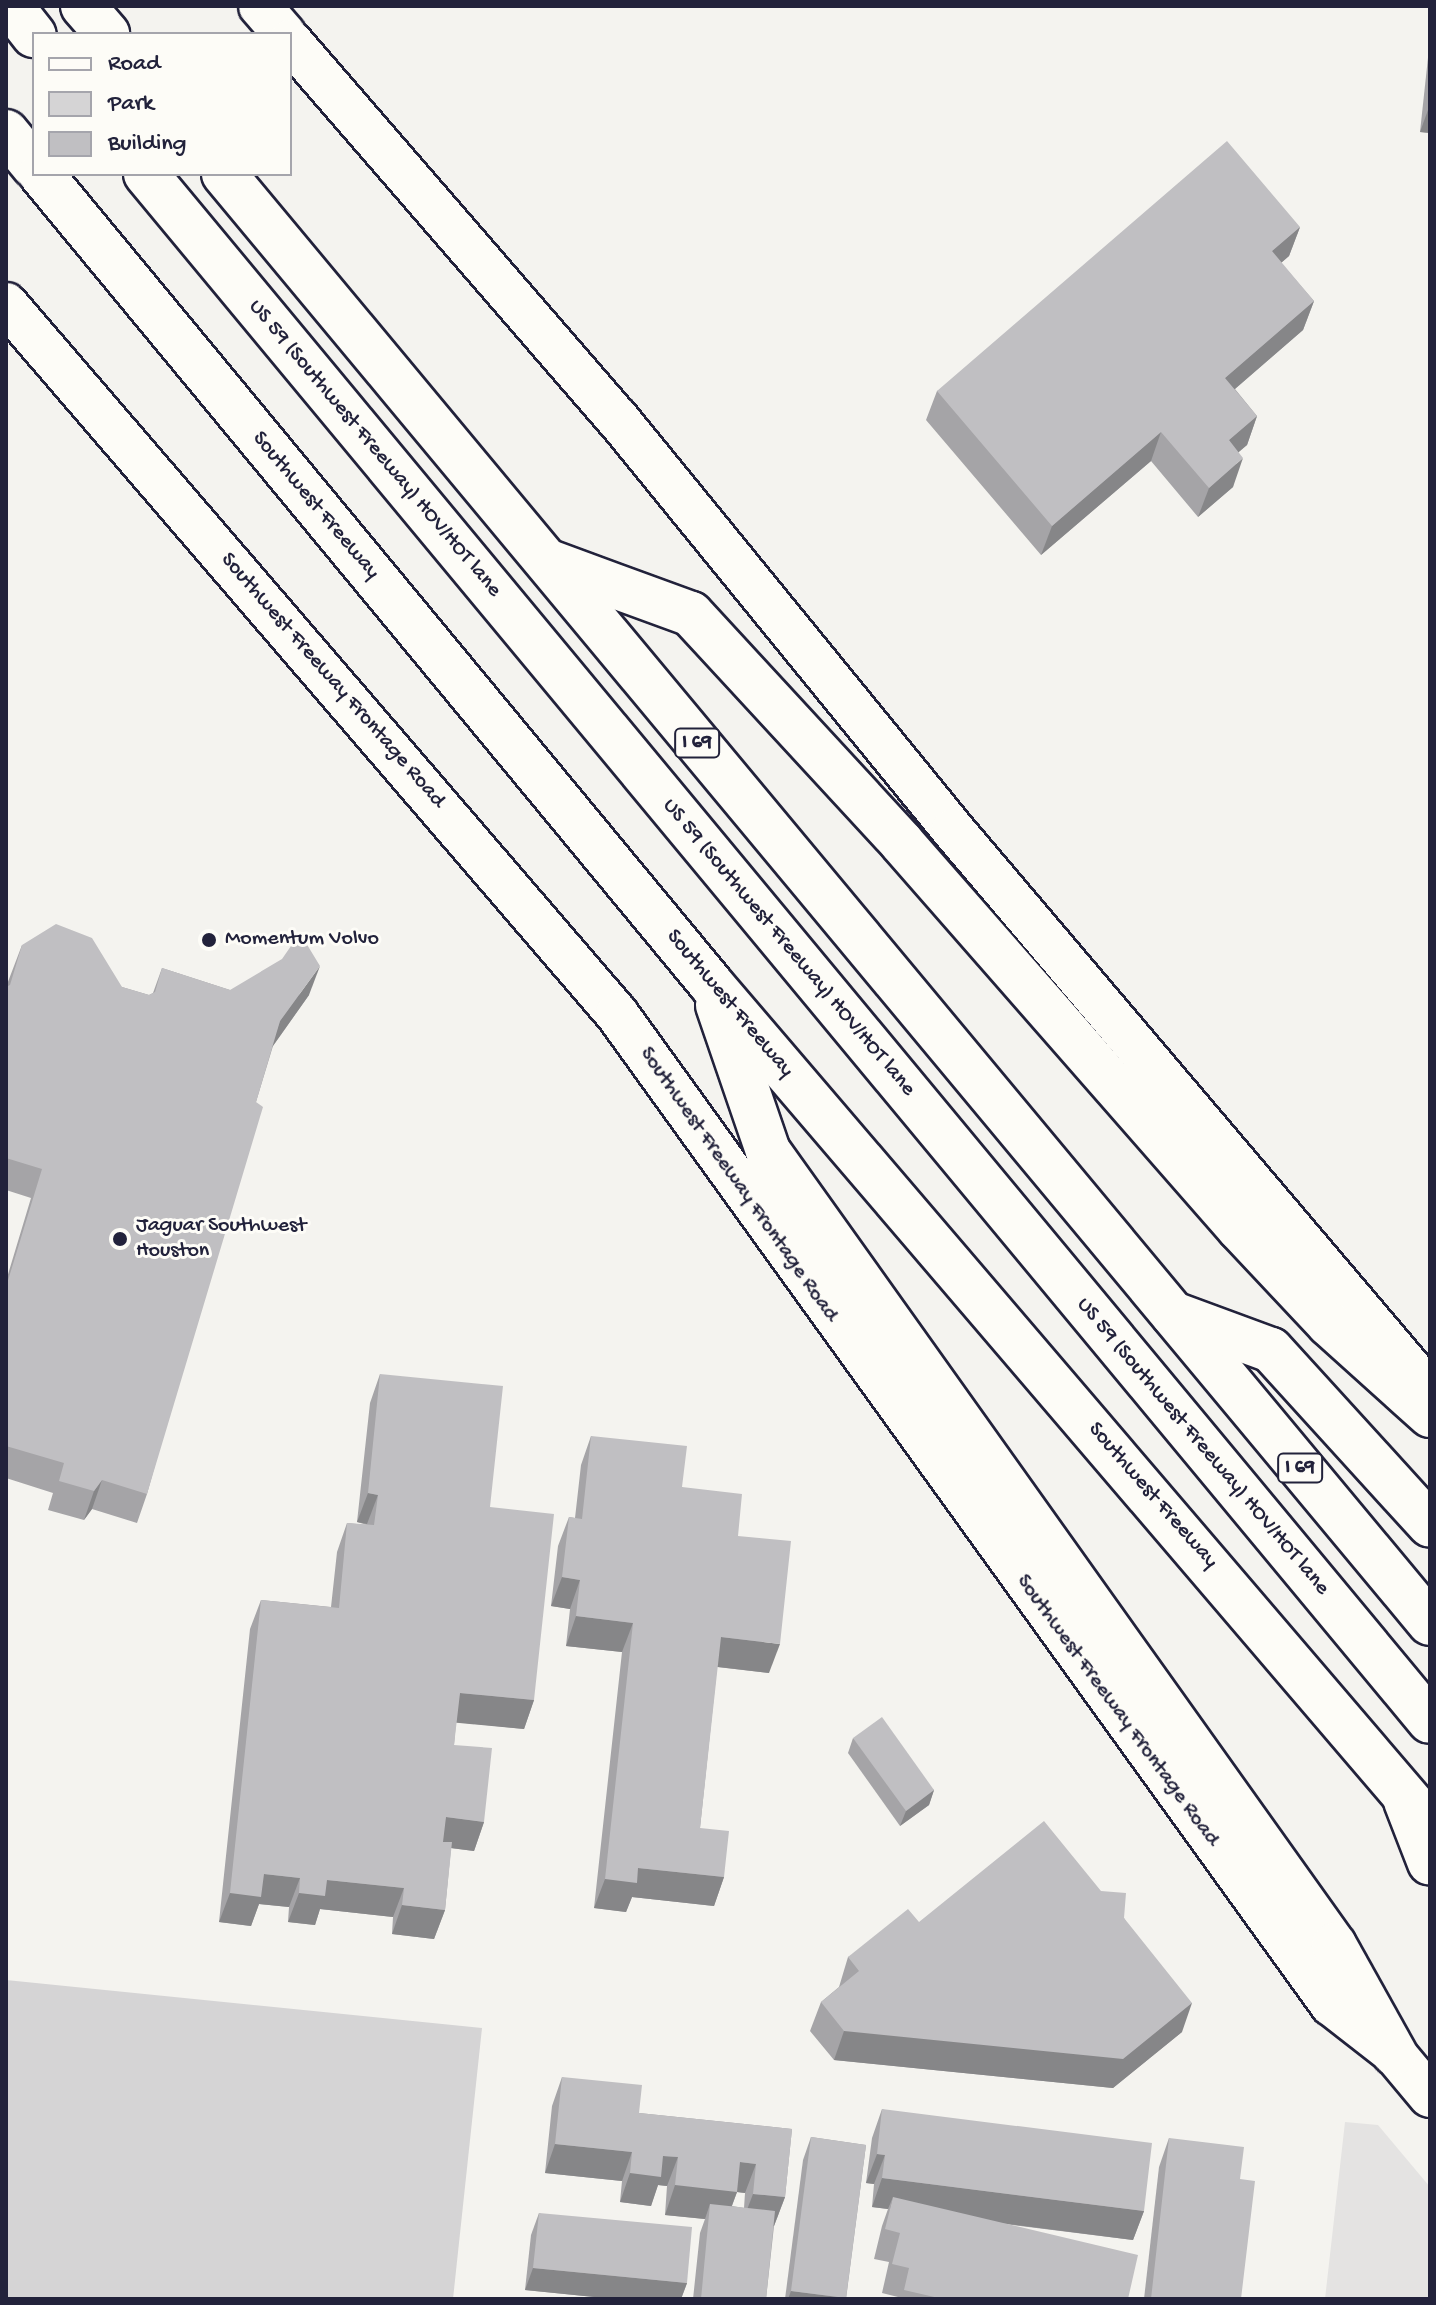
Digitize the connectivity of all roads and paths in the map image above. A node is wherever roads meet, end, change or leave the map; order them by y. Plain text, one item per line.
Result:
1 (11, 6) edge
2 (83, 6) edge
3 (260, 6) edge
4 (32, 32) edge
5 (105, 32) edge
6 (282, 32) edge
7 (292, 43) edge
8 (6, 132) edge
9 (32, 164) edge
10 (43, 176) edge
11 (148, 176) edge
12 (226, 176) edge
13 (6, 304) edge
14 (546, 561) junction
15 (711, 984) junction
16 (1170, 1313) junction
17 (1430, 1392) edge
18 (1430, 1415) edge
19 (1430, 1525) edge
20 (1430, 1623) edge
21 (1430, 1721) edge
22 (1417, 1810) edge
23 (1430, 1863) edge
24 (1394, 2053) junction
25 (1430, 2096) edge

1 - 4 highway
2 - 5 highway
3 - 6 main road
7 - 17 main road
8 - 9 highway
10 - 15 highway, Southwest Freeway
11 - 21 highway, US 59 (Southwest Freeway) HOV/HOT lane
12 - 14 highway, I 69
13 - 24 main road, Southwest Freeway Frontage Road
14 - 16 highway, I 69
14 - 18 highway
15 - 22 highway, Southwest Freeway
15 - 24 highway
16 - 19 highway
16 - 20 highway, I 69
22 - 23 highway, Southwest Freeway
24 - 25 main road, Southwest Freeway Frontage Road

